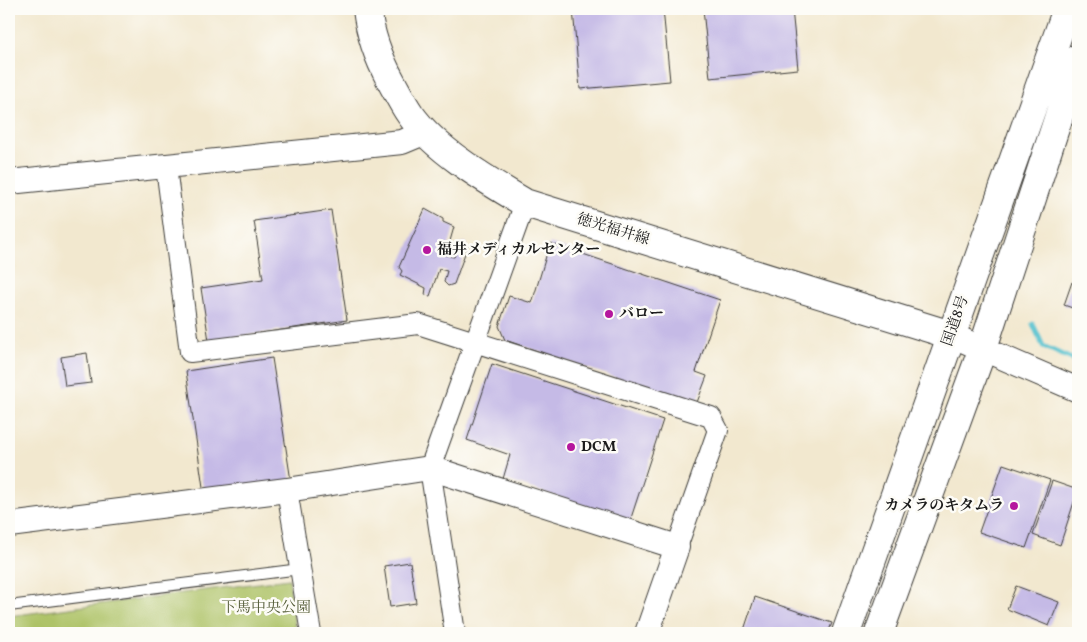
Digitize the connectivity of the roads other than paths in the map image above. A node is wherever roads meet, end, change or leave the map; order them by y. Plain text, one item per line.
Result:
1 (367, 9) edge
2 (1067, 9) edge
3 (1078, 58) edge
4 (426, 132) junction
5 (166, 167) junction
6 (9, 182) edge
7 (525, 203) junction
8 (951, 335) junction
9 (475, 341) junction
10 (983, 348) junction
11 (1078, 390) edge
12 (430, 468) junction
13 (287, 490) junction
14 (9, 525) edge
15 (677, 547) junction
16 (300, 569) junction
17 (9, 606) edge
18 (311, 633) edge
19 (455, 633) edge
20 (647, 633) edge
21 (846, 633) edge
22 (879, 633) edge

1 - 4 main road, 徳光福井線
2 - 8 main road, 国道8号
3 - 10 main road
4 - 5 street
4 - 7 main road, 徳光福井線
5 - 6 street
5 - 9 street
7 - 8 main road, 徳光福井線
7 - 9 street
8 - 10 street
8 - 21 main road, 国道8号
9 - 12 street
9 - 15 street
10 - 11 street
10 - 22 main road
12 - 13 street
12 - 15 street
12 - 19 street
13 - 14 street
13 - 16 street
15 - 20 street
16 - 17 lane
16 - 18 street

